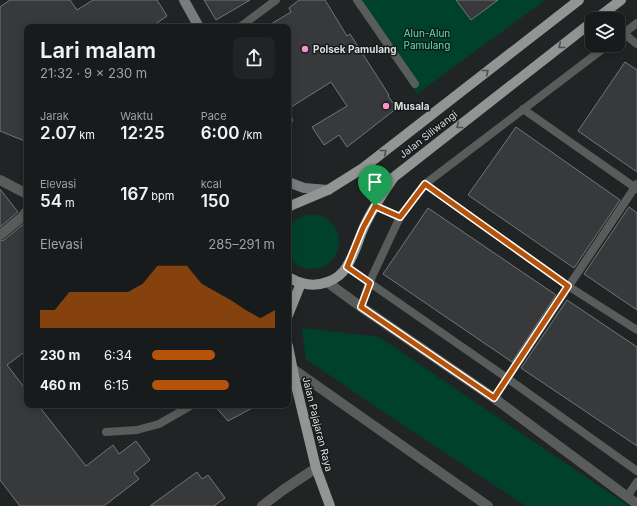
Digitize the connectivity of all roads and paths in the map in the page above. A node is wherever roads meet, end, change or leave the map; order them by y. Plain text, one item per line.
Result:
1 (184, 0) edge
2 (276, 0) edge
3 (357, 0) edge
4 (579, 0) edge
5 (621, 0) edge
6 (608, 12) edge
7 (637, 23) edge
8 (197, 24) edge
9 (244, 24) edge
10 (585, 27) edge
11 (625, 31) edge
12 (625, 37) edge
13 (637, 44) edge
14 (599, 52) edge
15 (416, 84) dead end
16 (523, 108) junction
17 (0, 180) edge
18 (291, 183) edge
19 (425, 184) junction
20 (636, 187) edge
21 (328, 190) junction
22 (24, 192) edge
23 (291, 206) edge
24 (375, 206) junction
25 (24, 214) edge
26 (400, 217) junction
27 (0, 235) edge
28 (347, 267) junction
29 (291, 278) edge
30 (327, 282) junction
31 (301, 283) junction
32 (370, 283) junction
33 (568, 286) junction
34 (361, 307) junction
35 (291, 308) edge
36 (637, 330) edge
37 (291, 360) edge
38 (293, 369) junction
39 (507, 378) junction
40 (291, 381) edge
41 (494, 398) junction
42 (187, 408) edge
43 (106, 432) dead end
44 (316, 468) junction
45 (637, 471) edge
46 (637, 482) edge
47 (627, 497) junction
48 (637, 504) edge
49 (262, 506) edge
50 (330, 506) edge
51 (488, 506) edge

1 - 8 main road
2 - 9 lane
3 - 15 lane
21 -> 4 main road, Jalan Siliwangi
5 - 6 main road
7 - 11 lane
10 -> 24 main road, Jalan Siliwangi
12 - 13 lane
14 - 16 lane
16 - 19 lane
16 - 20 lane
17 - 22 street
18 - 21 main road
19 - 26 lane
19 - 33 lane
20 - 33 lane
21 - 23 main road, Jalan Siliwangi
24 - 26 lane
24 - 28 main road, Jalan Siliwangi
25 - 27 street
26 - 32 lane
28 - 30 main road, Jalan Siliwangi
28 - 32 lane
29 - 31 main road, Jalan Siliwangi
30 - 31 main road, Jalan Siliwangi
30 - 34 street
31 - 35 main road
32 - 34 lane
32 - 39 lane
33 - 36 lane
33 - 39 lane
34 - 41 street
37 - 38 main road, Jalan Pajajaran Raya
38 - 40 main road, Jalan Pajajaran Raya
38 - 51 street
39 - 41 lane
39 - 45 lane
40 - 44 main road, Jalan Pajajaran Raya
41 - 47 street
42 - 43 lane
44 - 49 street
44 - 50 main road, Jalan Pajajaran Raya
46 - 47 lane
47 - 48 street

